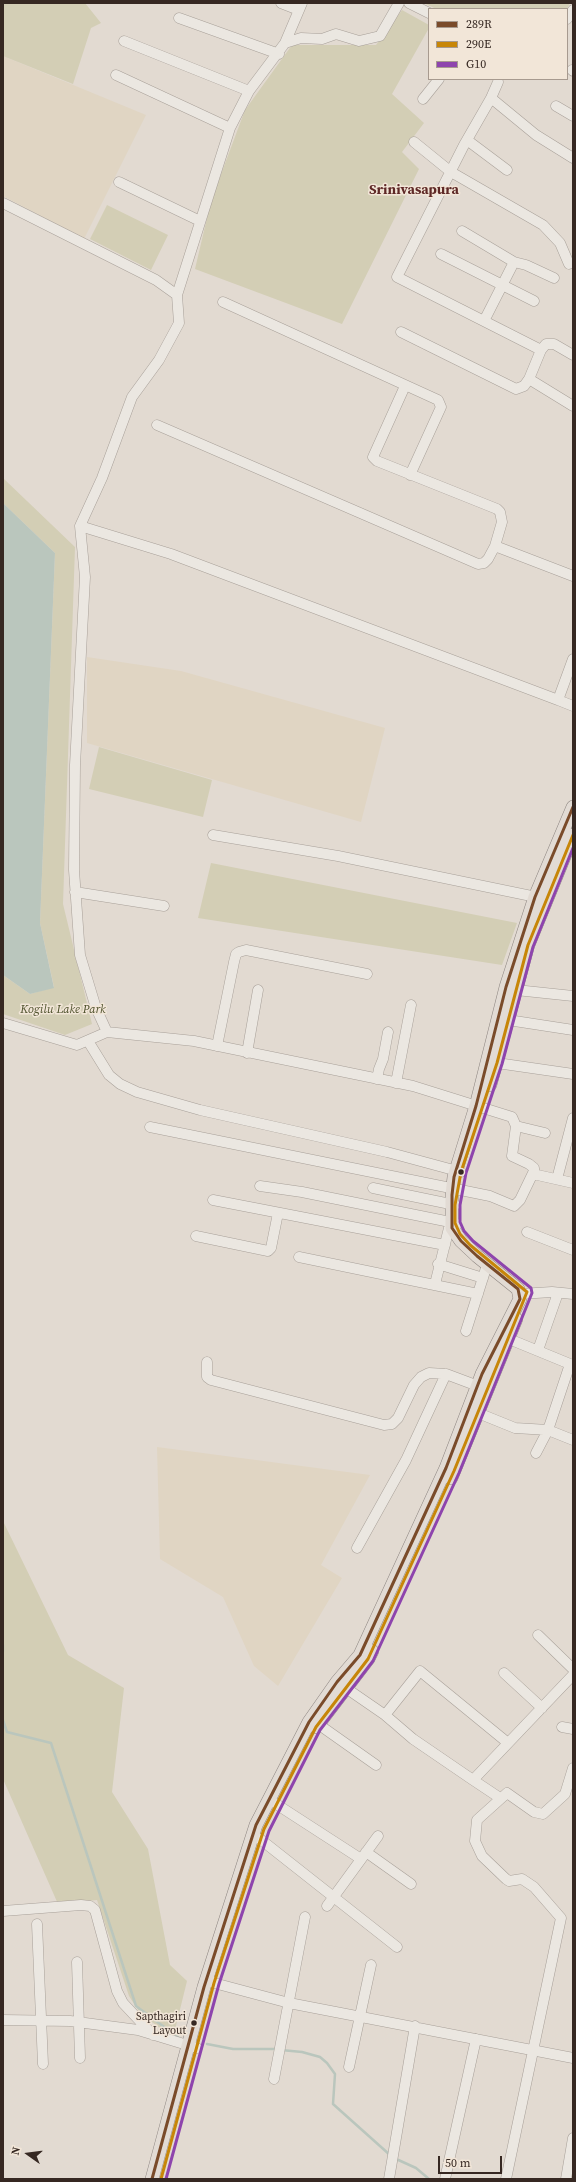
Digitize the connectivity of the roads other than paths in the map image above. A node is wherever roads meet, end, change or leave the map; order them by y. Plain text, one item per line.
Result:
1 (281, 3) edge
2 (399, 3) edge
3 (409, 3) edge
4 (301, 7) edge
5 (428, 12) edge
6 (179, 18) dead end
7 (124, 41) dead end
8 (285, 43) junction
9 (279, 54) junction
10 (116, 75) dead end
11 (438, 80) edge
12 (499, 80) edge
13 (249, 91) junction
14 (492, 98) junction
15 (423, 99) dead end
16 (556, 106) dead end
17 (573, 116) edge
18 (230, 128) junction
19 (467, 140) junction
20 (414, 142) dead end
21 (573, 158) edge
22 (507, 170) dead end
23 (451, 172) junction
24 (119, 182) dead end
25 (3, 203) edge
26 (200, 221) junction
27 (462, 231) dead end
28 (442, 254) dead end
29 (514, 262) junction
30 (569, 264) dead end
31 (554, 278) dead end
32 (502, 285) junction
33 (177, 295) junction
34 (534, 301) dead end
35 (223, 302) dead end
36 (484, 321) junction
37 (401, 332) dead end
38 (541, 350) junction
39 (573, 355) edge
40 (529, 379) junction
41 (405, 386) junction
42 (573, 406) edge
43 (157, 425) dead end
44 (410, 475) junction
45 (80, 526) junction
46 (494, 546) junction
47 (573, 576) edge
48 (573, 659) edge
49 (558, 700) junction
50 (573, 706) edge
51 (573, 807) edge
52 (213, 835) dead end
53 (573, 835) edge
54 (75, 892) junction
55 (542, 898) junction
56 (164, 906) dead end
57 (367, 974) dead end
58 (258, 990) dead end
59 (516, 990) junction
60 (573, 996) edge
61 (411, 1005) dead end
62 (508, 1020) junction
63 (3, 1023) edge
64 (573, 1030) edge
65 (107, 1032) junction
66 (388, 1032) dead end
67 (88, 1041) junction
68 (217, 1046) junction
69 (247, 1053) junction
70 (497, 1063) junction
71 (573, 1074) edge
72 (377, 1079) junction
73 (396, 1083) junction
74 (480, 1107) junction
75 (573, 1118) edge
76 (516, 1126) junction
77 (150, 1127) dead end
78 (545, 1133) dead end
79 (459, 1172) junction
80 (533, 1174) junction
81 (557, 1179) junction
82 (573, 1183) edge
83 (260, 1186) dead end
84 (373, 1188) dead end
85 (455, 1188) junction
86 (214, 1200) dead end
87 (453, 1204) junction
88 (278, 1213) junction
89 (453, 1225) junction
90 (527, 1232) dead end
91 (196, 1236) dead end
92 (445, 1245) junction
93 (573, 1250) edge
94 (299, 1257) dead end
95 (438, 1264) junction
96 (488, 1265) junction
97 (483, 1278) junction
98 (435, 1284) junction
99 (572, 1291) edge
100 (524, 1293) junction
101 (558, 1293) junction
102 (478, 1294) junction
103 (466, 1331) dead end
104 (510, 1339) junction
105 (538, 1350) junction
106 (207, 1362) dead end
107 (493, 1363) junction
108 (572, 1365) edge
109 (446, 1374) junction
110 (478, 1386) junction
111 (478, 1413) junction
112 (548, 1430) junction
113 (573, 1440) edge
114 (536, 1453) dead end
115 (357, 1548) dead end
116 (538, 1635) dead end
117 (573, 1669) edge
118 (504, 1673) dead end
119 (573, 1675) edge
120 (341, 1685) junction
121 (542, 1708) junction
122 (385, 1716) junction
123 (318, 1724) junction
124 (562, 1727) dead end
125 (573, 1729) edge
126 (508, 1743) junction
127 (376, 1765) dead end
128 (573, 1771) edge
129 (473, 1780) junction
130 (500, 1798) junction
131 (276, 1804) junction
132 (378, 1836) dead end
133 (260, 1839) junction
134 (364, 1855) junction
135 (411, 1884) dead end
136 (334, 1898) junction
137 (327, 1906) dead end
138 (3, 1911) edge
139 (305, 1917) dead end
140 (37, 1924) dead end
141 (397, 1947) dead end
142 (77, 1962) dead end
143 (371, 1965) dead end
144 (211, 1980) junction
145 (289, 2003) junction
146 (360, 2016) junction
147 (3, 2020) edge
148 (41, 2020) junction
149 (78, 2022) junction
150 (415, 2026) junction
151 (153, 2035) junction
152 (476, 2039) junction
153 (192, 2047) junction
154 (534, 2050) junction
155 (80, 2058) dead end
156 (573, 2058) edge
157 (43, 2064) dead end
158 (349, 2067) dead end
159 (274, 2079) dead end
160 (573, 2138) edge
161 (152, 2179) edge
162 (161, 2179) edge
163 (389, 2179) edge
164 (445, 2179) edge
165 (506, 2179) edge
166 (566, 2179) edge

1 - 4 street
2 - 8 street
3 - 5 street
4 - 8 street
6 - 9 street
7 - 13 street
8 - 9 street
9 - 13 street
10 - 18 street
11 - 15 street
12 - 14 street
13 - 18 street
14 - 19 street
14 - 21 street
16 - 17 street
18 - 26 street
19 - 22 street
19 - 23 street
20 - 23 street
23 - 30 street
23 - 36 street
24 - 26 street
25 - 33 street
26 - 33 street
27 - 29 street
28 - 32 street
29 - 31 street
29 - 32 street
32 - 34 street
32 - 36 street
33 - 45 street
35 - 41 street
36 - 38 street
37 - 40 street
38 - 39 street
38 - 40 street
40 - 42 street
41 - 44 street
41 - 44 street
43 - 46 street
44 - 46 street
45 - 49 street
45 - 54 street
46 - 47 street
48 - 49 street
49 - 50 street
51 - 55 main road
52 - 55 street
53 - 55 main road
54 - 56 street
54 - 65 street
55 - 59 main road
55 - 74 main road
57 - 68 street
58 - 69 street
59 - 60 street
59 - 62 main road
61 - 73 street
62 - 64 street
62 - 70 main road
63 - 67 street
65 - 67 street
65 - 68 street
66 - 72 street
67 - 79 street
68 - 69 street
69 - 72 street
70 - 71 street
70 - 74 main road
72 - 73 street
73 - 74 street
74 - 76 street
74 - 79 main road
75 - 81 street
76 - 78 street
76 - 80 street
77 - 85 street
79 - 85 main road
80 - 81 street
80 - 85 street
81 - 82 street
83 - 89 street
84 - 87 street
85 - 87 main road
86 - 88 street
87 - 89 main road
88 - 91 street
88 - 92 street
89 - 92 street
89 - 96 main road
89 - 100 main road
90 - 93 street
92 - 95 street
94 - 98 street
95 - 97 street
95 - 98 street
96 - 97 street
96 - 100 main road
97 - 102 street
98 - 102 street
99 - 101 street
100 - 101 street
100 - 104 main road
100 - 107 main road
101 - 105 street
102 - 103 street
104 - 105 street
104 - 107 main road
105 - 108 street
106 - 109 street
107 - 110 main road
107 - 111 main road
108 - 112 street
109 - 110 street
109 - 115 street
110 - 120 main road
111 - 112 street
111 - 120 main road
112 - 113 street
112 - 114 street
116 - 117 street
118 - 121 street
119 - 121 street
120 - 122 street
120 - 123 main road
120 - 144 main road
121 - 126 street
122 - 126 street
122 - 129 street
123 - 127 street
123 - 131 main road
124 - 125 street
126 - 129 street
128 - 130 street
129 - 130 street
130 - 154 street
131 - 133 main road
131 - 134 street
132 - 134 street
133 - 136 street
133 - 144 main road
134 - 135 street
134 - 136 street
136 - 137 street
136 - 141 street
138 - 151 street
139 - 145 street
140 - 148 street
142 - 149 street
143 - 146 street
144 - 145 street
144 - 153 main road
145 - 146 street
145 - 159 street
146 - 150 street
146 - 158 street
147 - 148 street
148 - 149 street
148 - 157 street
149 - 151 street
149 - 155 street
150 - 152 street
150 - 163 street
151 - 153 street
152 - 154 street
152 - 164 street
153 - 161 main road
153 - 162 main road
154 - 156 street
154 - 165 street
160 - 166 street

